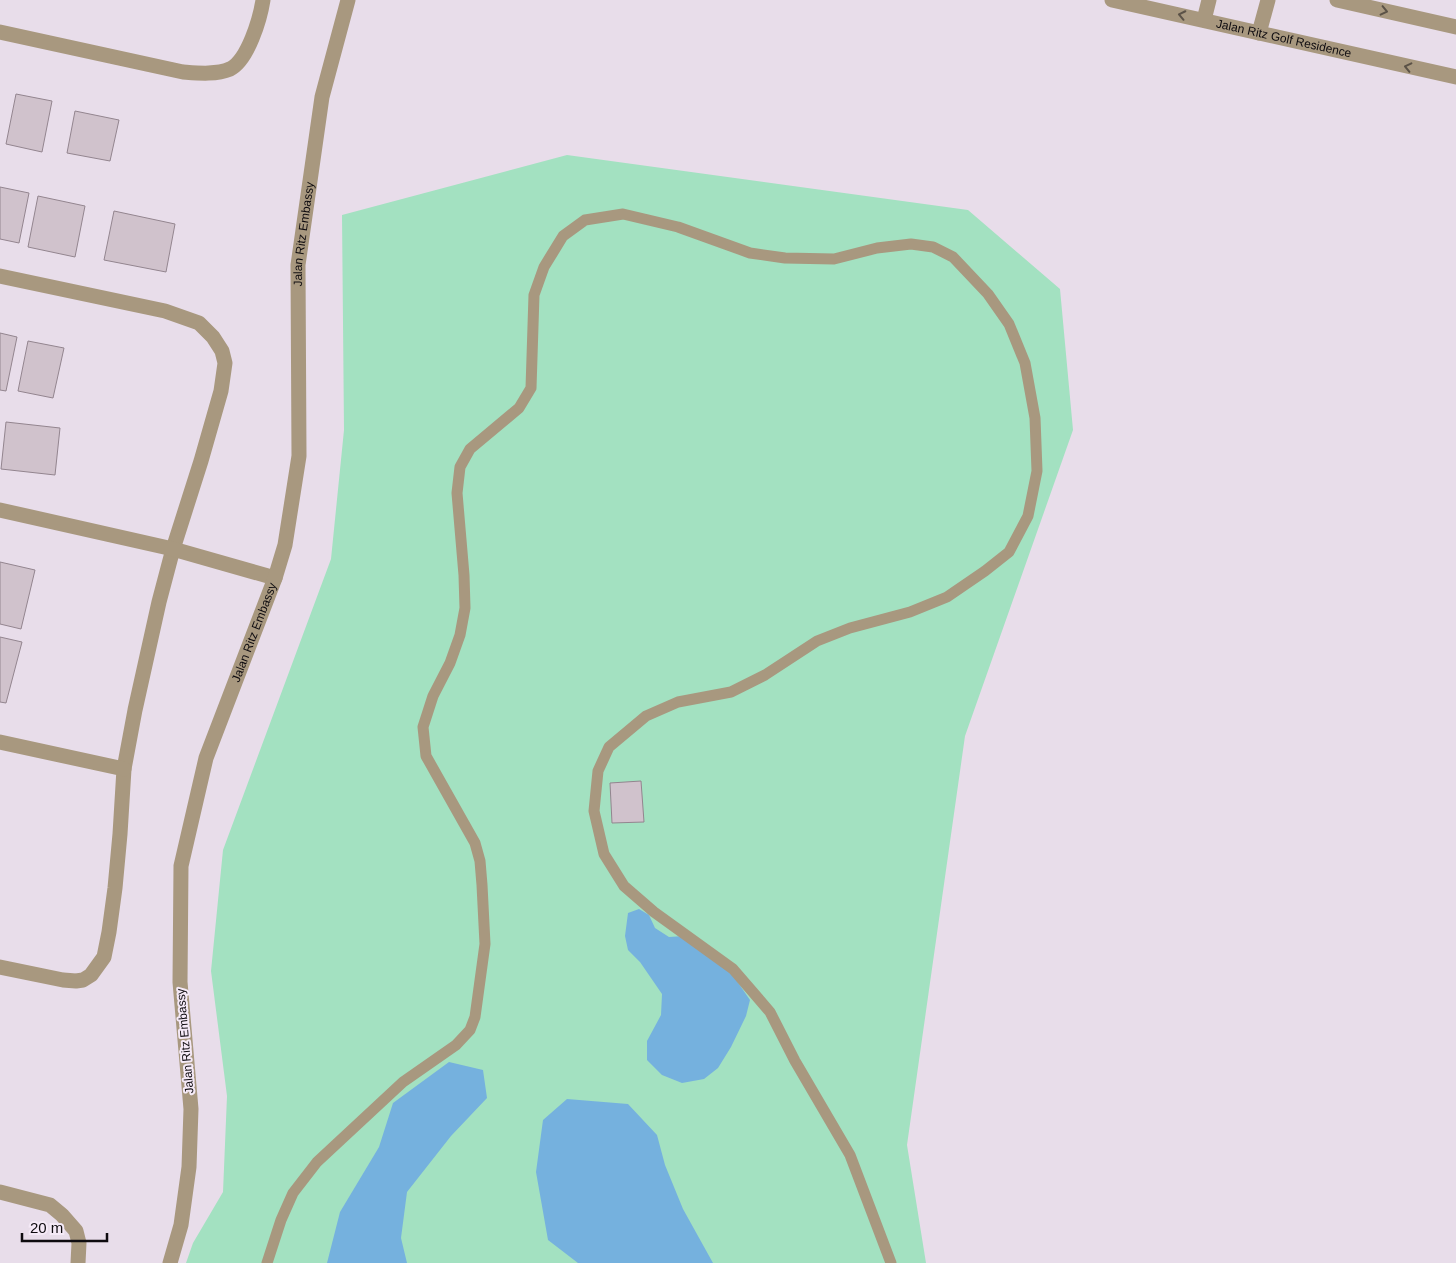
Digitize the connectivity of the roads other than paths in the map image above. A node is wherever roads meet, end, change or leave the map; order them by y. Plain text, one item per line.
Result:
1 (263, 0) edge
2 (348, 0) edge
3 (1112, 0) edge
4 (1209, 0) edge
5 (1268, 0) edge
6 (1337, 0) edge
7 (1204, 20) junction
8 (1456, 27) edge
9 (0, 32) edge
10 (1259, 33) junction
11 (1456, 77) edge
12 (0, 276) edge
13 (0, 510) edge
14 (173, 549) junction
15 (275, 578) junction
16 (0, 742) edge
17 (124, 769) junction
18 (0, 967) edge
19 (0, 1192) edge
20 (78, 1263) edge
21 (170, 1263) edge
22 (268, 1263) edge
23 (891, 1263) edge

1 - 9 street
2 - 15 street, Jalan Ritz Embassy
7 -> 3 street, Jalan Ritz Golf Residence
4 - 7 street
5 - 10 street
6 -> 8 street
7 - 10 street, Jalan Ritz Golf Residence
11 -> 10 street, Jalan Ritz Golf Residence
12 - 14 street
13 - 14 street
14 - 15 street
14 - 17 street
15 - 21 street, Jalan Ritz Embassy
16 - 17 street
17 - 18 street
19 - 20 street
22 - 23 lane

